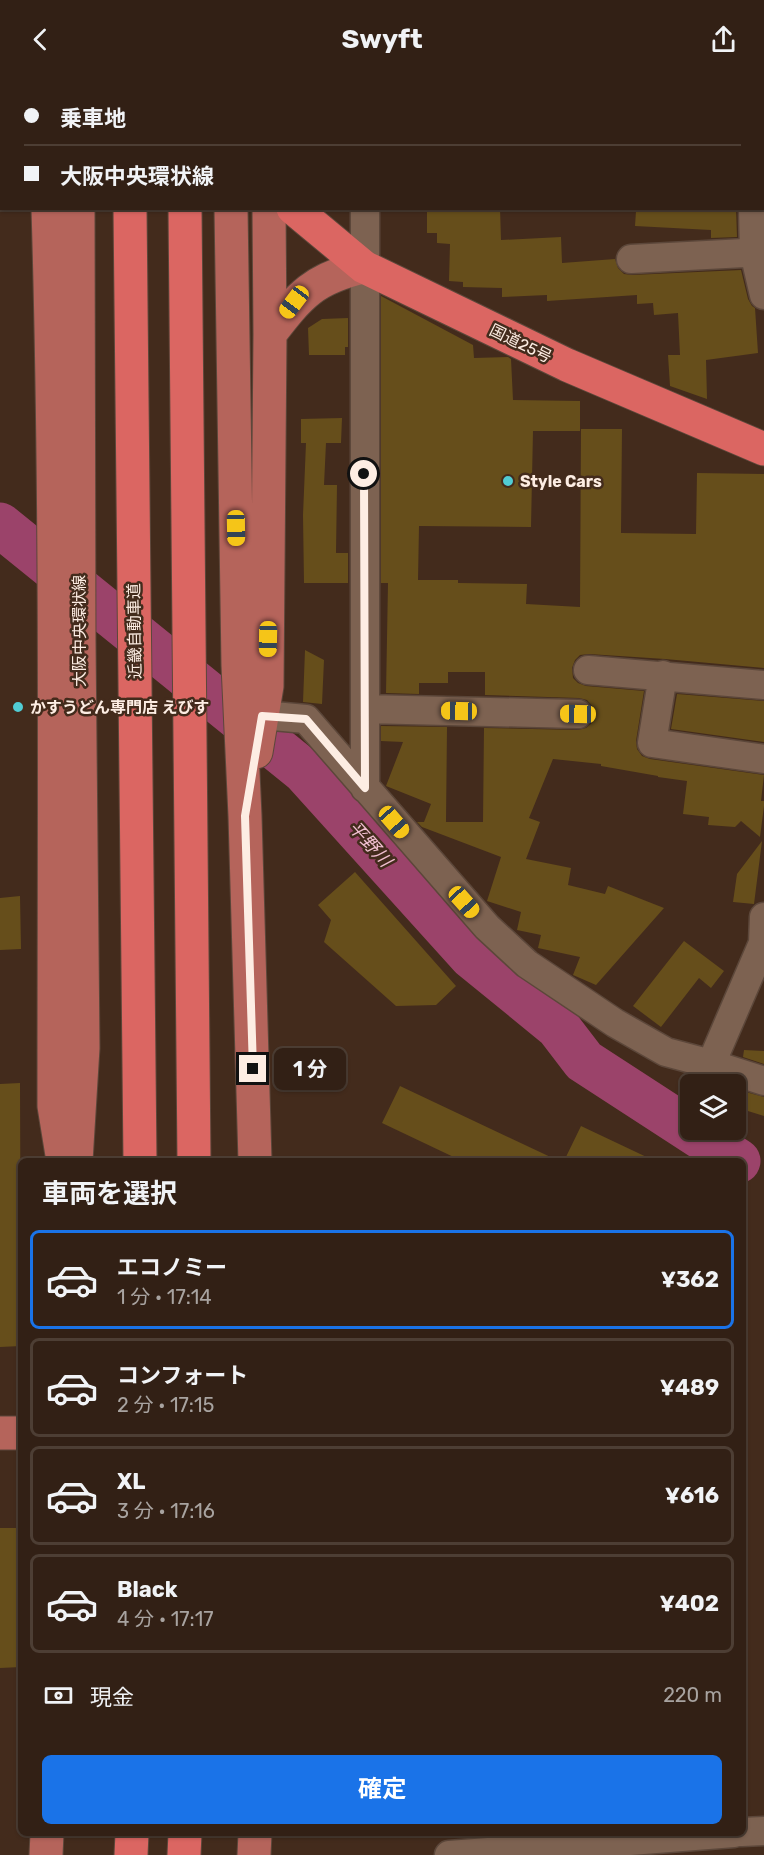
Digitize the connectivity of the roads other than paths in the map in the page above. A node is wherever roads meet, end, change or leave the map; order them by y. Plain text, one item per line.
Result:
1 (48, 210) edge
2 (78, 210) edge
3 (130, 210) edge
4 (185, 210) edge
5 (231, 210) edge
6 (269, 210) edge
7 (295, 210) edge
8 (365, 210) edge
9 (753, 210) edge
10 (759, 252) edge
11 (631, 259) dead end
12 (364, 267) junction
13 (764, 295) edge
14 (270, 334) junction
15 (764, 449) edge
16 (588, 670) dead end
17 (663, 675) junction
18 (764, 685) edge
19 (365, 709) junction
20 (578, 714) dead end
21 (262, 716) junction
22 (764, 759) edge
23 (365, 788) junction
24 (245, 816) junction
25 (764, 917) edge
26 (752, 1002) edge
27 (711, 1064) junction
28 (764, 1081) edge
29 (63, 1158) edge
30 (76, 1158) edge
31 (140, 1158) edge
32 (194, 1158) edge
33 (255, 1158) edge
34 (0, 1433) edge
35 (18, 1433) edge
36 (764, 1831) edge
37 (746, 1832) edge
38 (47, 1836) edge
39 (132, 1836) edge
40 (185, 1836) edge
41 (255, 1836) edge
42 (695, 1836) edge
43 (46, 1855) edge
44 (131, 1855) edge
45 (184, 1855) edge
46 (254, 1855) edge
47 (449, 1855) edge

1 - 29 main road
2 - 30 main road, 大阪中央環状線
3 - 31 highway, 近畿自動車道
4 - 32 highway
5 - 24 main road
6 - 14 main road
7 - 12 highway, 国道25号
8 - 12 street
9 - 10 street
10 - 11 street
10 - 13 street
12 - 14 main road
12 - 15 highway, 国道25号
12 - 19 street
14 - 21 main road
16 - 17 street
17 - 18 street
17 - 22 street
19 - 20 street
19 - 23 street
21 - 23 street
21 - 24 main road
23 - 27 street
24 - 33 main road
25 - 26 street
26 - 27 street
27 - 28 street
34 - 35 main road
36 - 37 street
38 - 43 main road
39 - 44 highway
40 - 45 highway
41 - 46 main road
42 - 47 street

